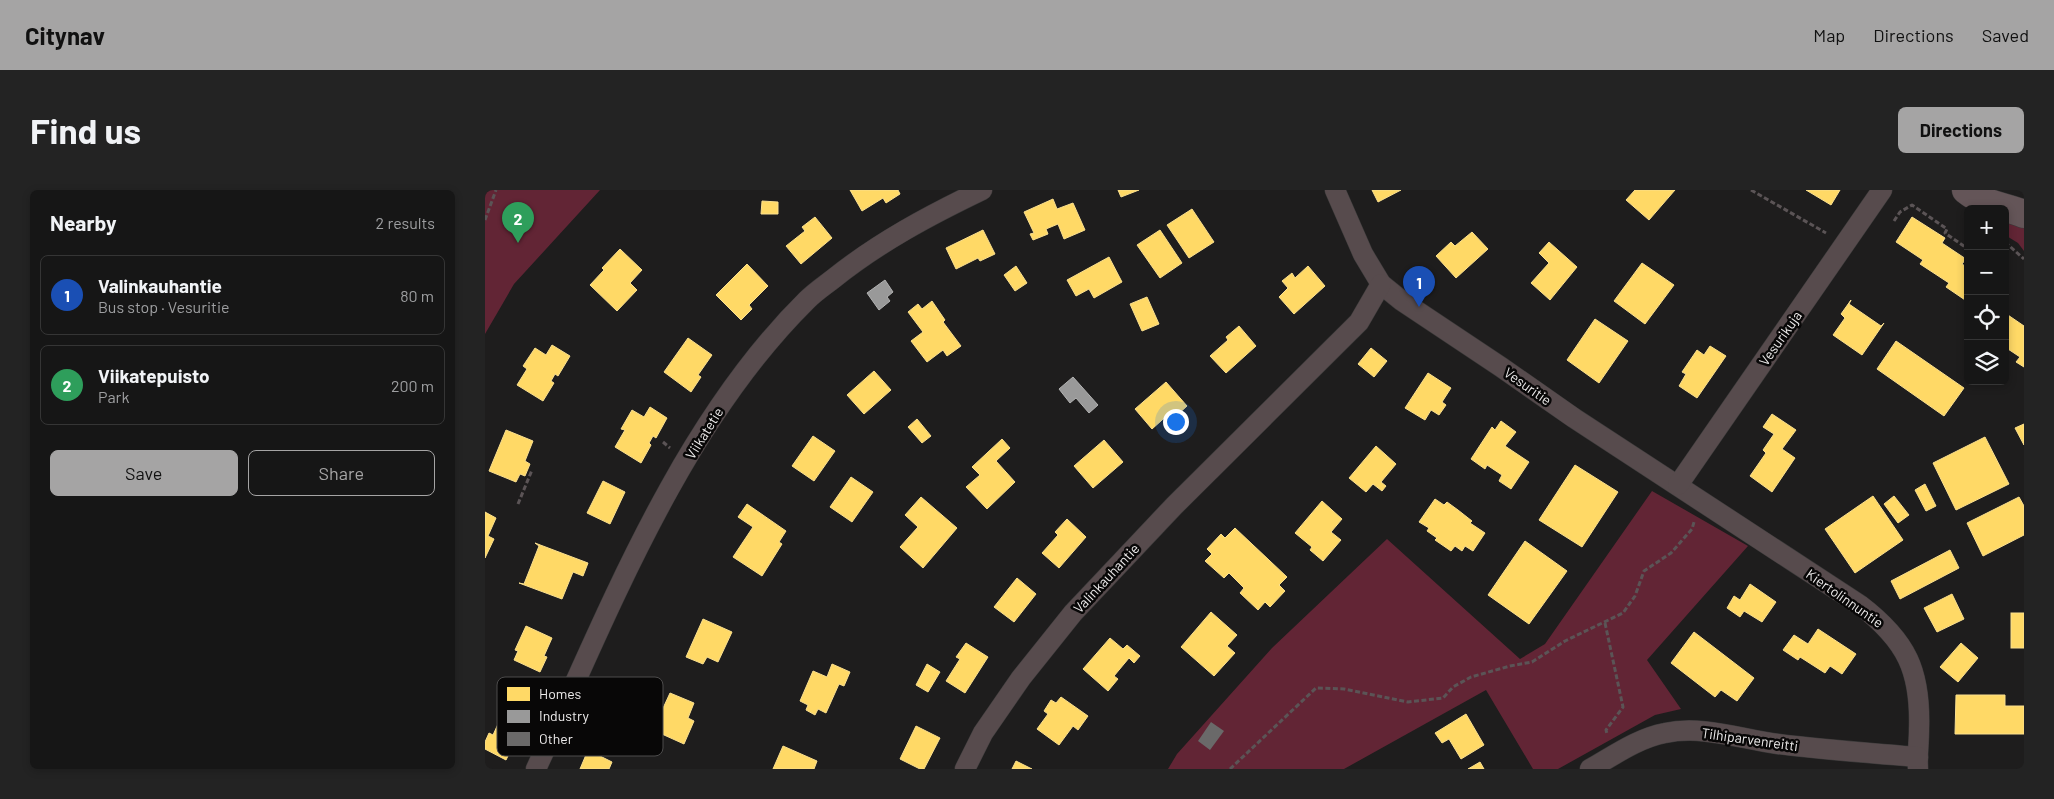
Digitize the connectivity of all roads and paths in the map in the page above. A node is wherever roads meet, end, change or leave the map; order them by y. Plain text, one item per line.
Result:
1 (496, 190) edge
2 (982, 190) edge
3 (1335, 190) edge
4 (1751, 190) edge
5 (1882, 190) edge
6 (1966, 190) edge
7 (2020, 210) edge
8 (485, 220) edge
9 (1894, 221) dead end
10 (1845, 244) junction
11 (1964, 246) edge
12 (2009, 246) edge
13 (2024, 259) edge
14 (1381, 284) junction
15 (532, 470) dead end
16 (1678, 485) junction
17 (1702, 503) junction
18 (518, 504) dead end
19 (1605, 623) junction
20 (578, 677) edge
21 (542, 756) edge
22 (1613, 756) junction
23 (1918, 763) edge
24 (536, 769) edge
25 (965, 769) edge
26 (1230, 769) edge
27 (1590, 769) edge

1 - 8 path
2 - 20 street, Viikatetie
3 - 14 street
4 - 10 path
5 - 10 street, Vesurikuja
6 - 7 street
9 - 11 path
10 - 16 street, Vesurikuja
12 - 13 path
14 - 16 street, Vesuritie
14 - 25 street, Valinkauhantie
15 - 18 path
16 - 17 street, Kiertolinnuntie
17 - 19 path
17 - 23 street, Kiertolinnuntie
19 - 22 path
19 - 26 path
21 - 24 street, Viikatetie
22 - 23 street, Tilhiparvenreitti
22 - 27 street, Tilhiparvenreitti

